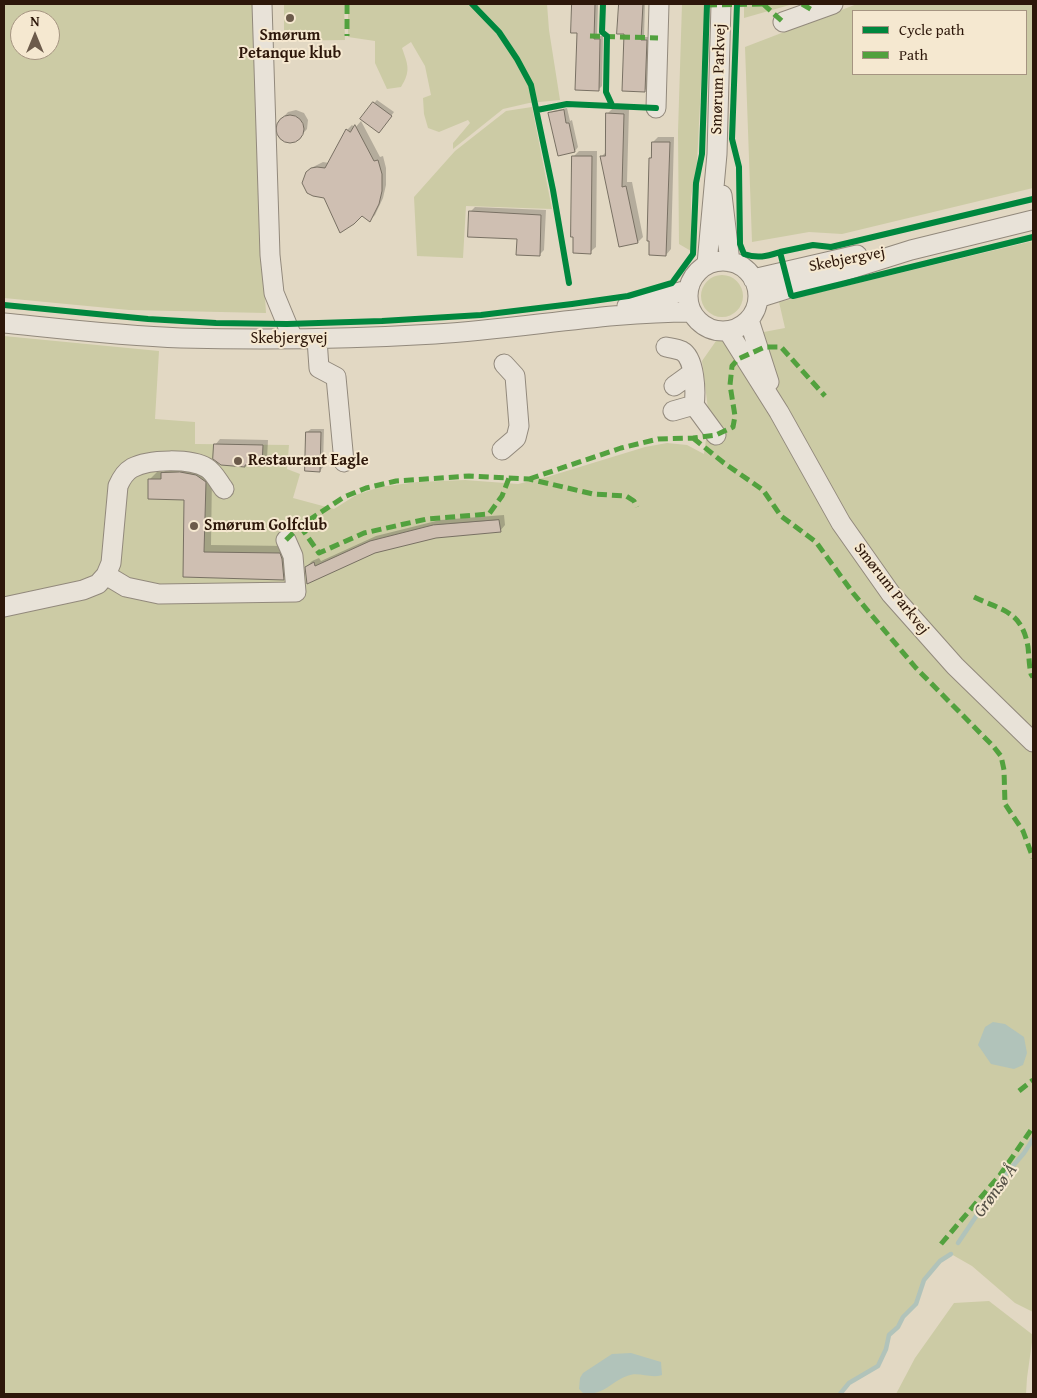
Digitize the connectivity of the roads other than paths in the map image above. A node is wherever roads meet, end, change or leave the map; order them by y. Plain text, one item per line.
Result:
1 (262, 4) edge
2 (659, 4) edge
3 (721, 4) edge
4 (833, 4) edge
5 (783, 22) dead end
6 (656, 108) dead end
7 (717, 154) junction
8 (1033, 220) edge
9 (911, 250) junction
10 (730, 262) junction
11 (707, 264) junction
12 (753, 279) junction
13 (688, 290) junction
14 (758, 298) junction
15 (691, 312) junction
16 (575, 319) junction
17 (749, 320) junction
18 (4, 323) edge
19 (728, 331) junction
20 (293, 339) junction
21 (316, 339) junction
22 (668, 350) dead end
23 (504, 364) dead end
24 (692, 373) junction
25 (674, 386) dead end
26 (694, 405) junction
27 (673, 411) dead end
28 (779, 412) junction
29 (716, 435) dead end
30 (502, 450) dead end
31 (344, 462) dead end
32 (224, 490) dead end
33 (286, 540) dead end
34 (106, 575) junction
35 (4, 607) edge
36 (1033, 742) edge

1 - 20 street
2 - 6 street
3 - 7 street, Smørum Parkvej
4 - 5 street
7 - 10 street, Smørum Parkvej
7 - 11 street, Smørum Parkvej
8 - 9 street, Skebjergvej
9 - 12 street, Skebjergvej
9 - 14 street, Skebjergvej
10 - 11 street
10 - 12 street
11 - 13 street
12 - 14 street
13 - 15 street
13 - 16 street, Skebjergvej
14 - 17 street
15 - 16 street, Skebjergvej
15 - 19 street
16 - 21 street, Skebjergvej
17 - 19 street
17 - 28 street, Smørum Parkvej
18 - 20 street, Skebjergvej
19 - 28 street, Smørum Parkvej
20 - 21 street, Skebjergvej
21 - 31 street
22 - 24 street
23 - 30 street
24 - 25 street
24 - 26 street
26 - 27 street
26 - 29 street
28 - 36 street, Smørum Parkvej
32 - 34 street
33 - 34 street
34 - 35 street

